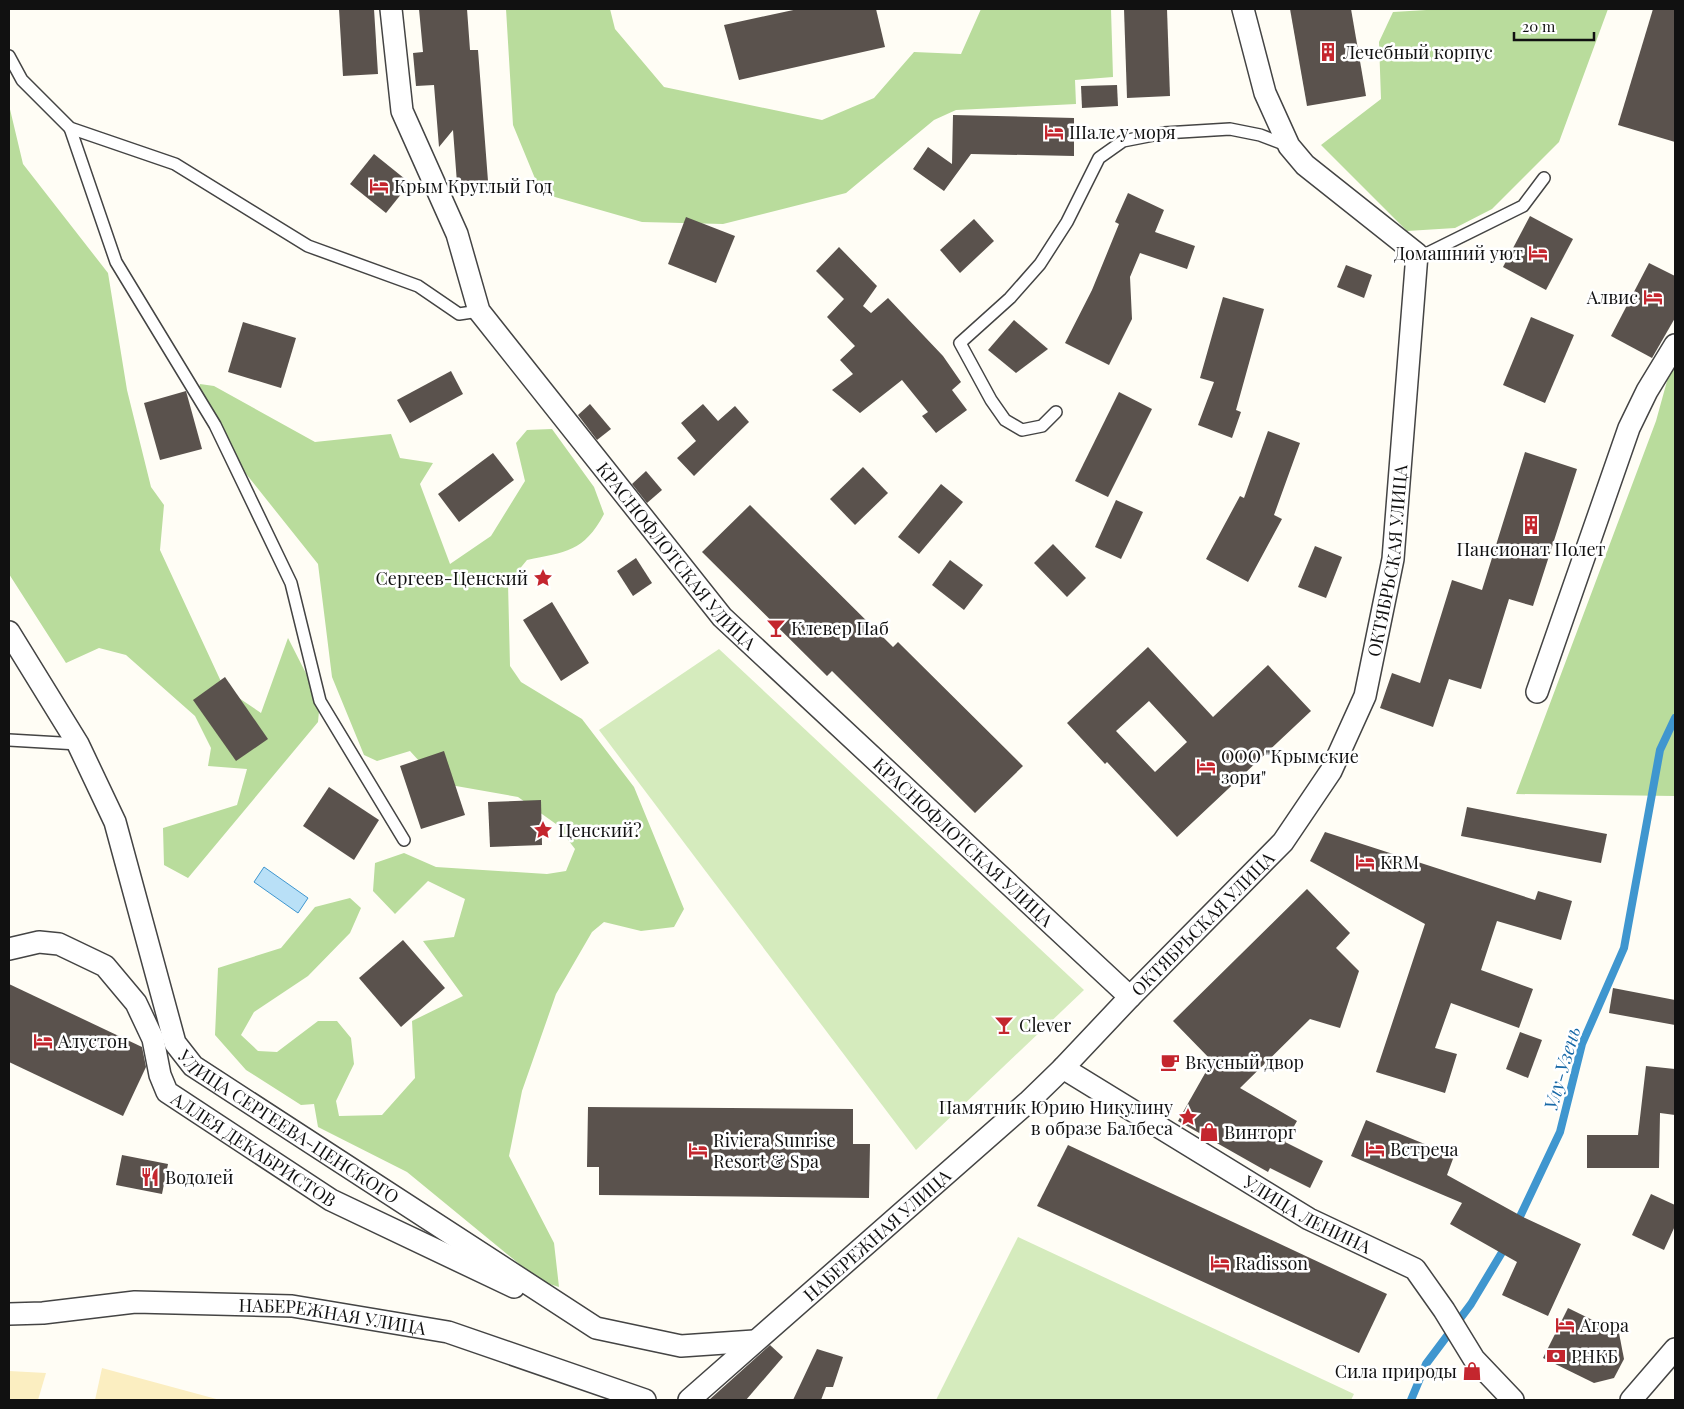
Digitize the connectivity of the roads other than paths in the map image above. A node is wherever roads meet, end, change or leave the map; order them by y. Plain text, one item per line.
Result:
1 (391, 9) edge
2 (1243, 9) edge
3 (9, 56) edge
4 (70, 128) junction
5 (1289, 146) junction
6 (1544, 178) dead end
7 (1417, 254) junction
8 (479, 311) junction
9 (1675, 345) edge
10 (1056, 412) dead end
11 (9, 632) edge
12 (1537, 692) dead end
13 (9, 740) edge
14 (78, 744) junction
15 (404, 840) dead end
16 (9, 949) edge
17 (1130, 997) junction
18 (1063, 1068) junction
19 (565, 1306) junction
20 (9, 1314) edge
21 (754, 1341) junction
22 (1675, 1349) edge
23 (645, 1400) edge
24 (689, 1400) edge
25 (1513, 1400) edge
26 (1631, 1400) edge

1 - 8 street, КРАСНОФЛОТСКАЯ УЛИЦА
2 - 5 street
3 - 4 lane
4 - 8 lane
4 - 15 lane
5 - 7 street
5 - 10 lane
6 - 7 lane
7 - 17 street, ОКТЯБРЬСКАЯ УЛИЦА
8 - 17 street, КРАСНОФЛОТСКАЯ УЛИЦА
9 - 12 street
11 - 14 street, УЛИЦА СЕРГЕЕВА-ЦЕНСКОГО
13 - 14 lane
14 - 19 street, УЛИЦА СЕРГЕЕВА-ЦЕНСКОГО
16 - 19 street, АЛЛЕЯ ДЕКАБРИСТОВ
17 - 18 street, ОКТЯБРЬСКАЯ УЛИЦА
18 - 21 street, НАБЕРЕЖНАЯ УЛИЦА
18 - 25 street, УЛИЦА ЛЕНИНА
19 - 21 street, УЛИЦА СЕРГЕЕВА-ЦЕНСКОГО
20 - 23 street, НАБЕРЕЖНАЯ УЛИЦА
21 - 24 street, НАБЕРЕЖНАЯ УЛИЦА
22 - 26 street

